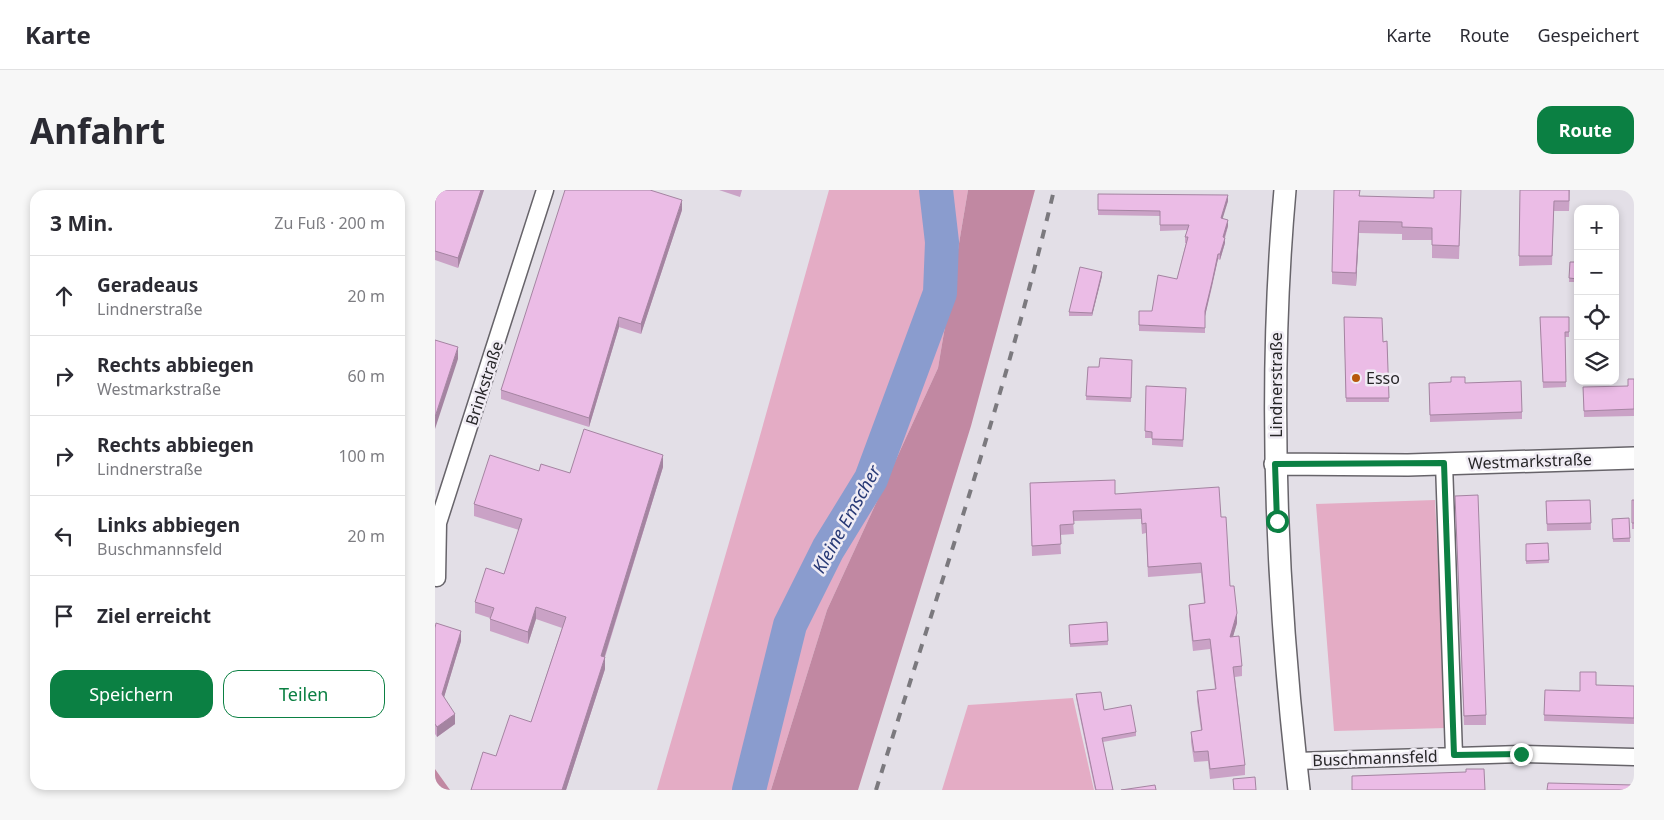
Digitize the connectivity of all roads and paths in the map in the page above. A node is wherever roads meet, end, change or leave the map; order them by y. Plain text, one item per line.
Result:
1 (545, 190) edge
2 (1285, 190) edge
3 (1634, 458) edge
4 (1444, 463) junction
5 (1275, 464) junction
6 (437, 578) dead end
7 (1454, 755) junction
8 (1634, 757) edge
9 (1296, 761) junction
10 (1299, 790) edge

1 - 6 street, Brinkstraße
2 - 5 street, Lindnerstraße
3 - 4 street, Westmarkstraße
4 - 5 street, Westmarkstraße
4 - 7 street
5 - 9 street, Lindnerstraße
7 - 8 street, Buschmannsfeld
7 - 9 street, Buschmannsfeld
9 - 10 street, Lindnerstraße

